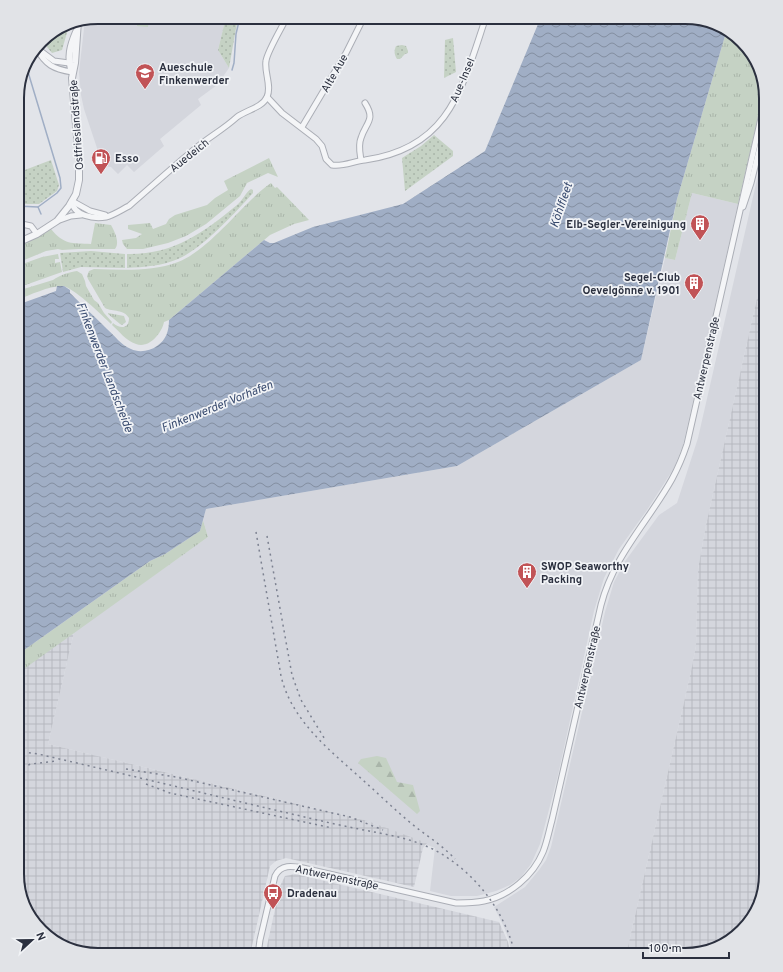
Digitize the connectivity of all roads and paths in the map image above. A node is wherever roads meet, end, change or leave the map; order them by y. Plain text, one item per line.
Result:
1 (283, 24) edge
2 (360, 24) edge
3 (483, 24) edge
4 (77, 27) edge
5 (78, 27) edge
6 (41, 51) edge
7 (40, 52) edge
8 (69, 63) junction
9 (72, 72) junction
10 (267, 97) junction
11 (365, 103) dead end
12 (759, 126) edge
13 (302, 127) junction
14 (759, 151) edge
15 (361, 160) junction
16 (72, 201) junction
17 (84, 215) junction
18 (112, 215) junction
19 (737, 220) junction
20 (57, 221) junction
21 (24, 224) edge
22 (37, 234) junction
23 (24, 240) edge
24 (259, 948) edge

1 - 10 street
2 - 13 street, Alte Aue
3 - 15 street, Aue-Insel
4 - 8 street, Ostfrieslandstraße
5 - 9 street, Ostfrieslandstraße
6 - 8 street
7 - 9 street
8 - 9 street, Ostfrieslandstraße
9 - 16 street, Ostfrieslandstraße
10 - 13 street
10 - 18 street, Auedeich
11 - 15 street
12 - 19 street, Antwerpenstraße
13 - 15 street
14 - 19 street, Antwerpenstraße
16 - 17 street
16 - 18 street
16 - 20 street, Ostfrieslandstraße
17 - 18 street, Auedeich
17 - 20 street, Auedeich
19 - 24 street, Antwerpenstraße
20 - 22 street
21 - 22 street
22 - 23 street

